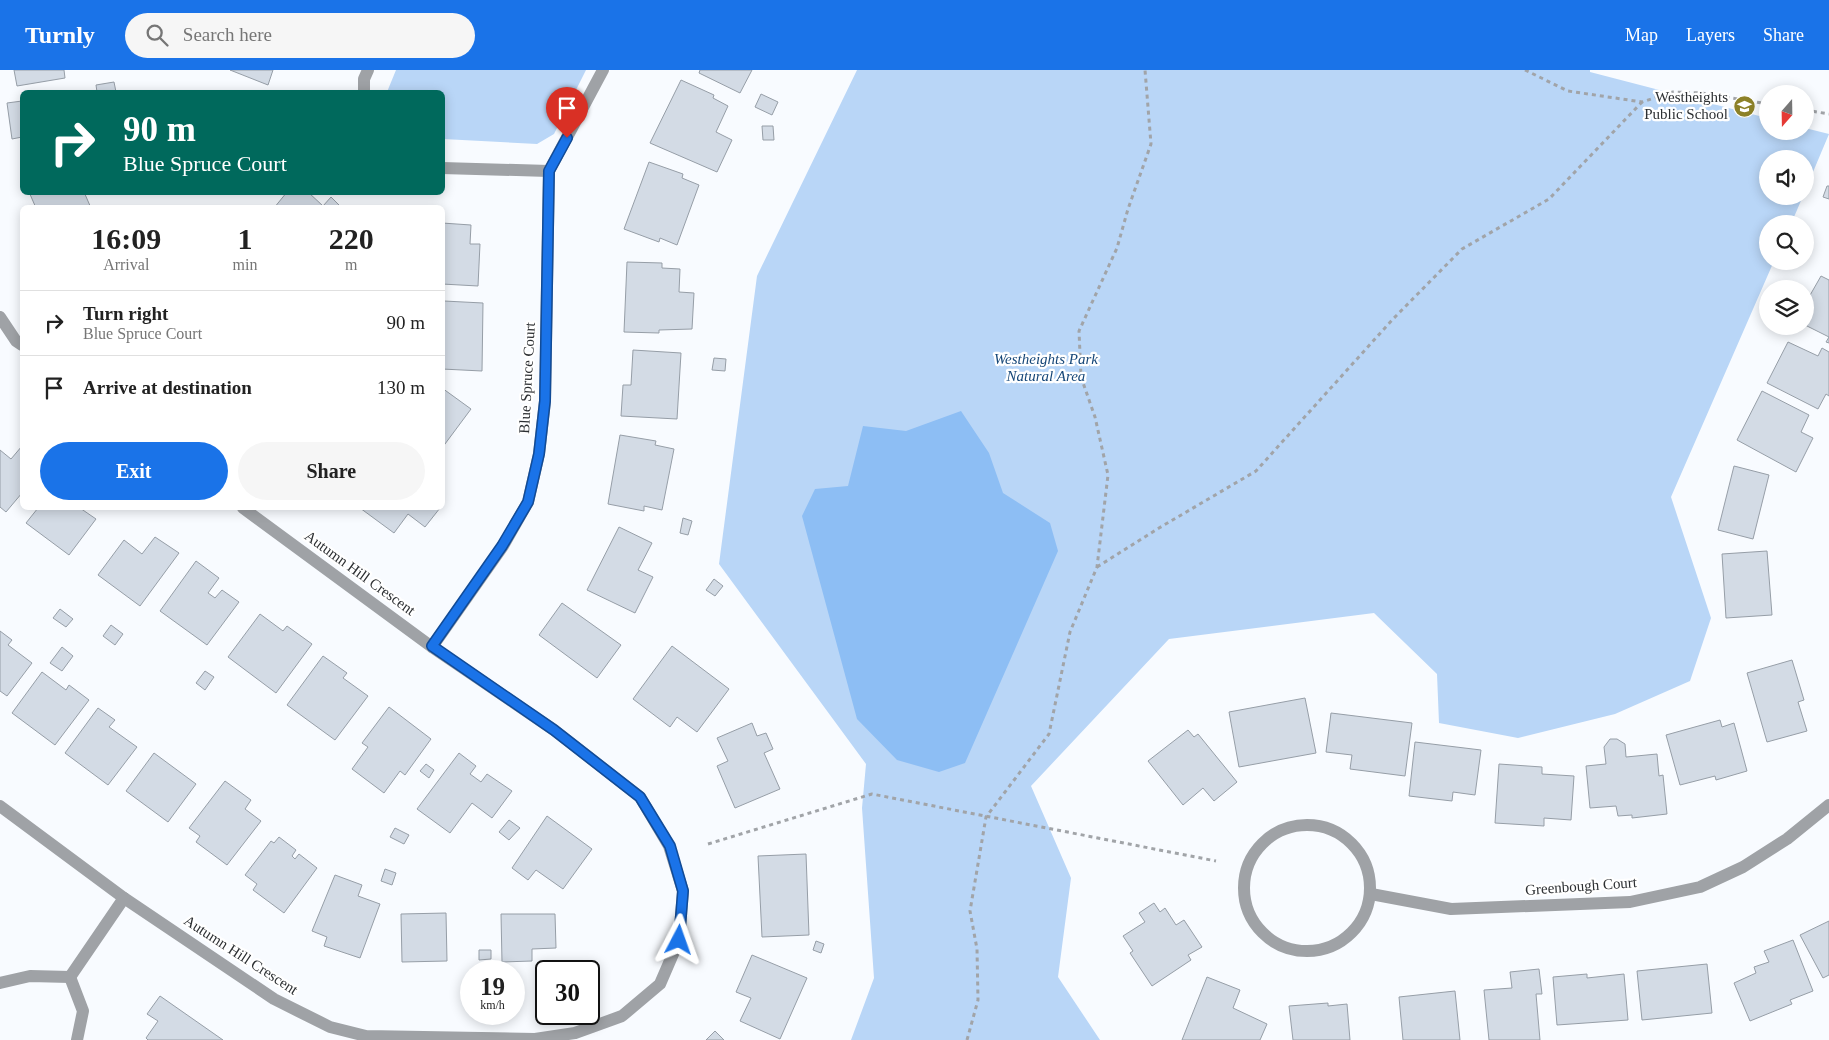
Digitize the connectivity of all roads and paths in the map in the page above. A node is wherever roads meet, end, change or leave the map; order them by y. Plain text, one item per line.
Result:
1 (368, 70) edge
2 (603, 70) edge
3 (1145, 70) edge
4 (1525, 70) edge
5 (364, 90) edge
6 (1642, 102) junction
7 (1759, 102) edge
8 (1814, 112) edge
9 (1829, 114) edge
10 (445, 168) edge
11 (549, 171) junction
12 (0, 317) edge
13 (20, 344) edge
14 (246, 510) edge
15 (1097, 567) junction
16 (432, 646) junction
17 (1829, 805) edge
18 (0, 806) edge
19 (986, 817) junction
20 (708, 844) dead end
21 (1216, 861) dead end
22 (1371, 894) junction
23 (124, 898) junction
24 (70, 977) junction
25 (0, 983) edge
26 (77, 1040) edge
27 (967, 1040) edge

1 - 5 street
2 - 11 street, Blue Spruce Court
3 - 15 path
4 - 6 path
6 - 7 path
6 - 15 path
8 - 9 path
10 - 11 street
11 - 16 street, Blue Spruce Court
12 - 13 street
14 - 16 street, Autumn Hill Crescent
15 - 19 path
16 - 23 street, Autumn Hill Crescent
17 - 22 street, Greenbough Court
18 - 23 street, Autumn Hill Crescent
19 - 20 path
19 - 21 path
19 - 27 path
22 - 22 street
23 - 24 street
24 - 25 street
24 - 26 street

